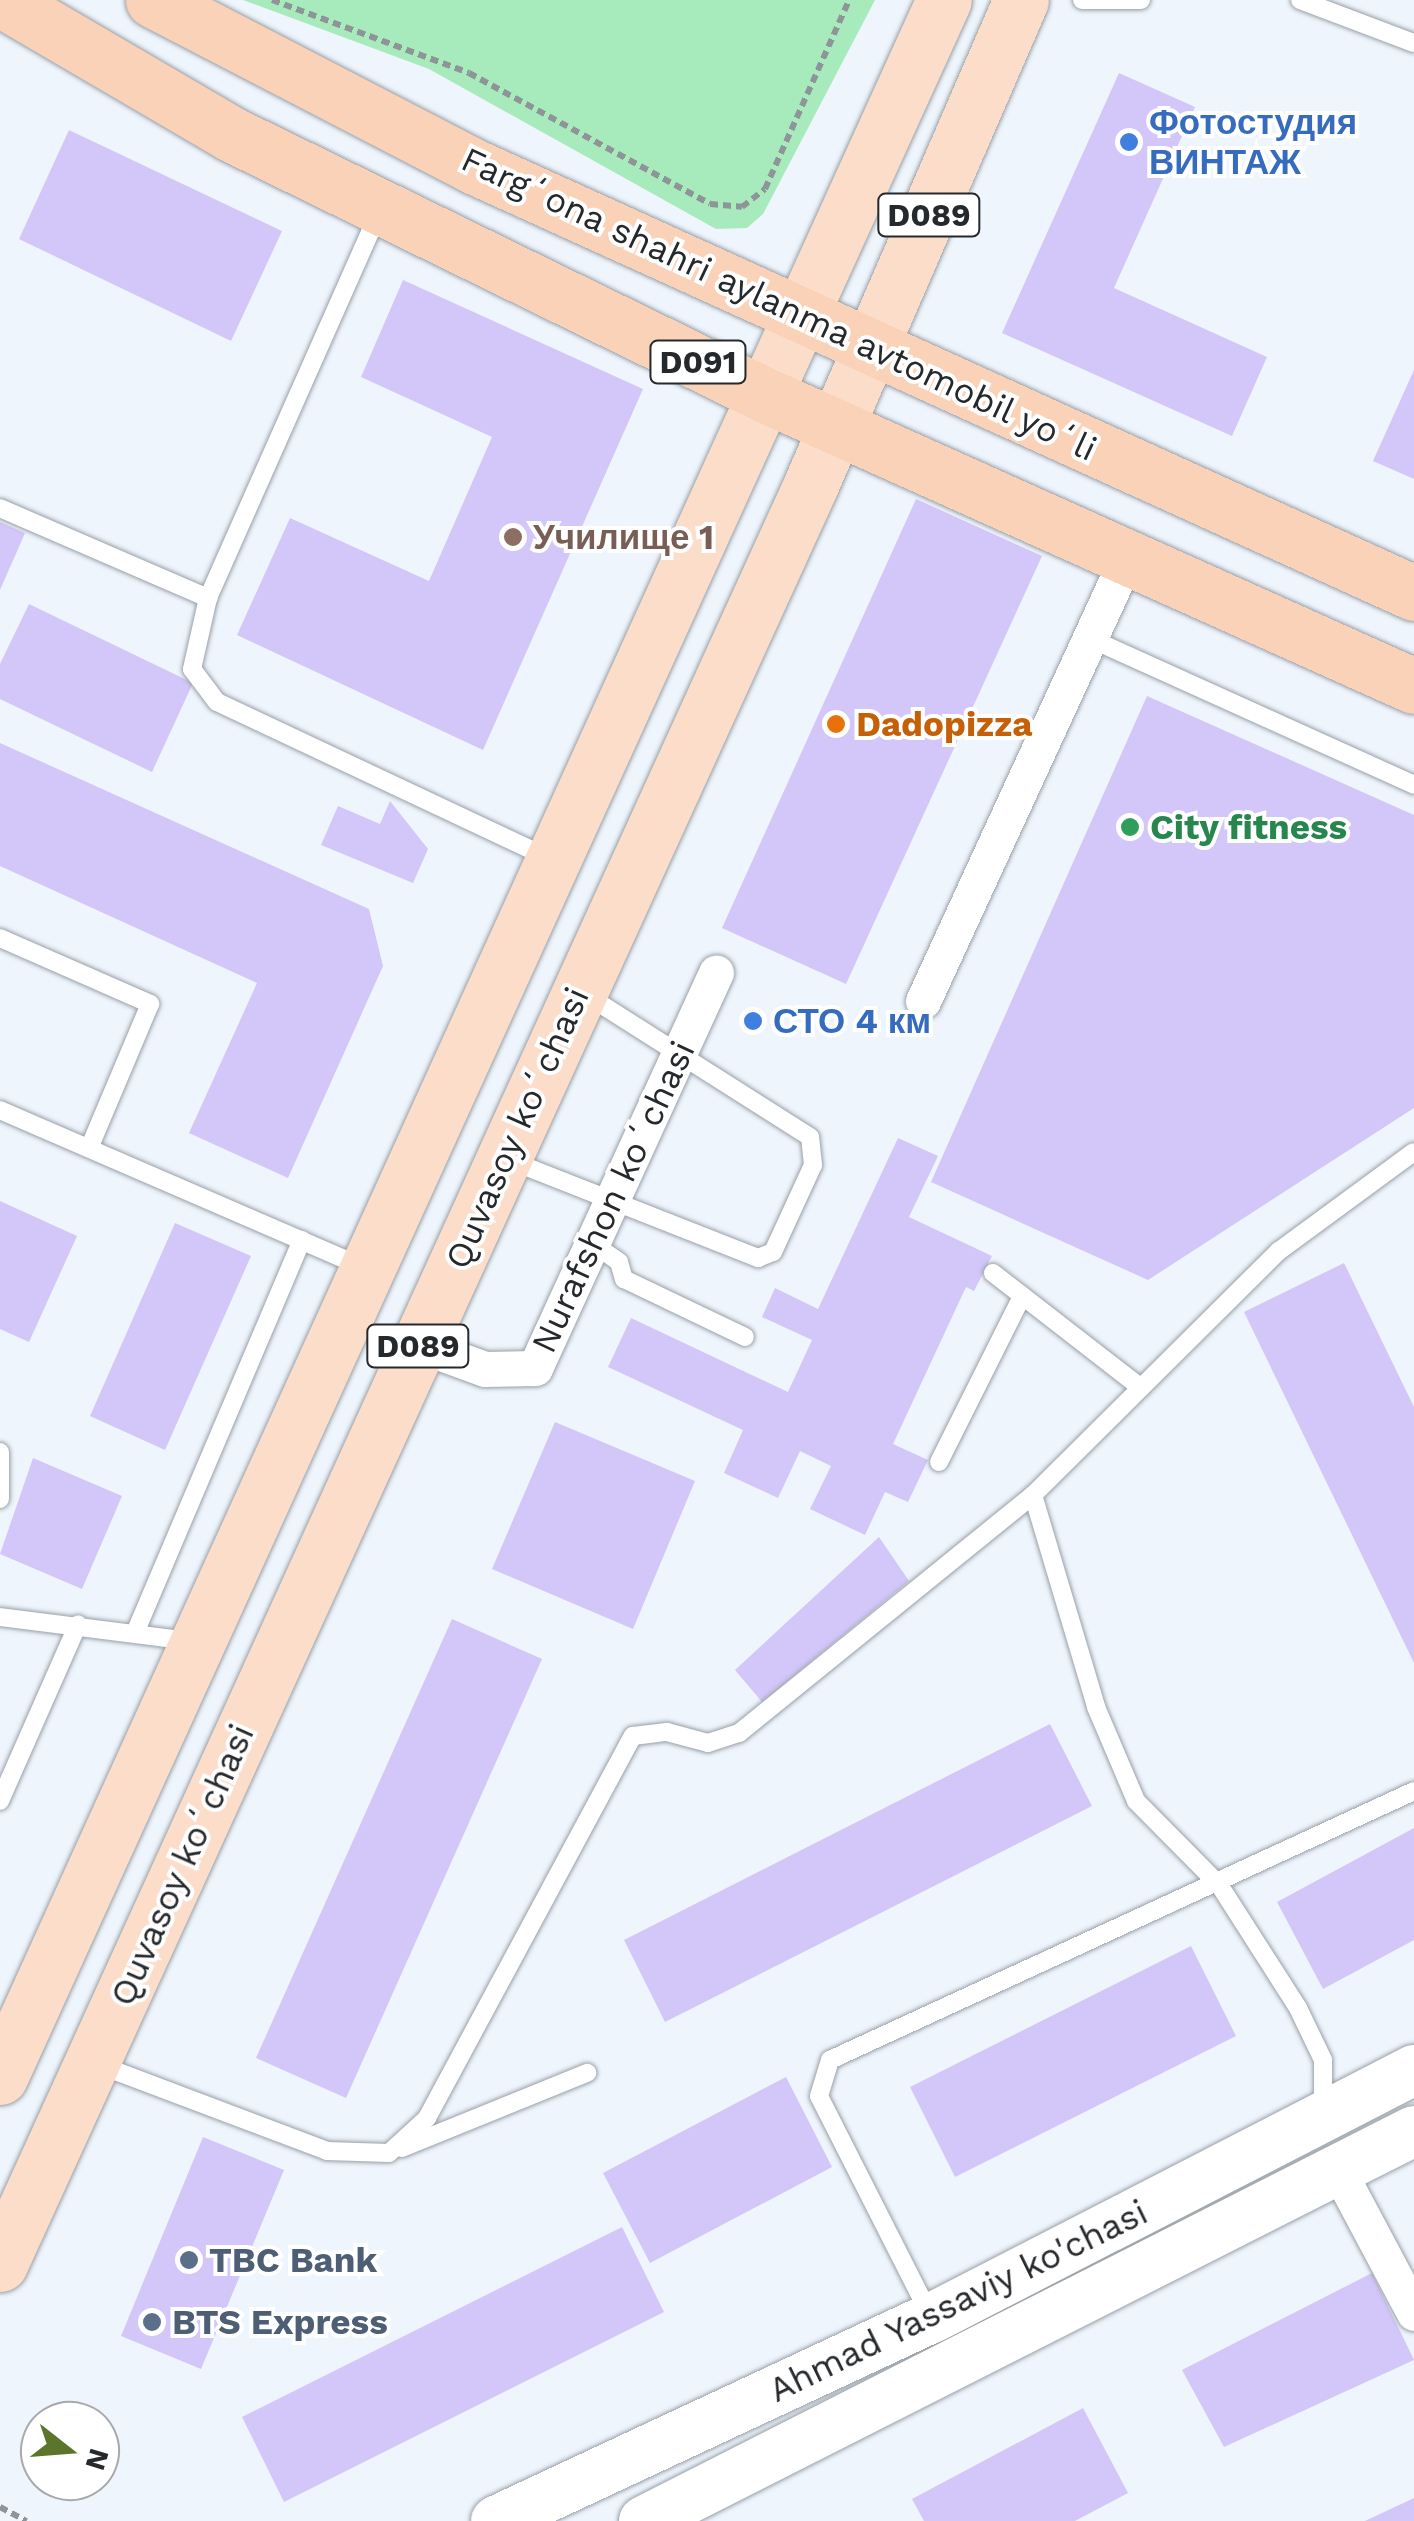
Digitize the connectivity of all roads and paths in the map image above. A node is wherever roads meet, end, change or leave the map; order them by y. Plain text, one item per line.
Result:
1 (2, 0) edge
2 (153, 0) edge
3 (272, 0) edge
4 (848, 0) edge
5 (944, 0) edge
6 (1021, 0) edge
7 (1082, 0) edge
8 (1141, 0) edge
9 (1300, 0) edge
10 (1414, 43) edge
11 (381, 206) junction
12 (798, 315) junction
13 (871, 347) junction
14 (763, 394) junction
15 (836, 428) junction
16 (0, 508) edge
17 (1128, 557) junction
18 (1414, 593) edge
19 (208, 598) junction
20 (1088, 638) junction
21 (1414, 686) edge
22 (1414, 785) edge
23 (548, 858) junction
24 (0, 938) edge
25 (716, 972) dead end
26 (580, 990) junction
27 (923, 1001) dead end
28 (679, 1053) junction
29 (0, 1110) edge
30 (90, 1146) junction
31 (1414, 1152) edge
32 (504, 1158) junction
33 (613, 1198) junction
34 (302, 1240) junction
35 (592, 1243) junction
36 (362, 1267) junction
37 (993, 1274) dead end
38 (1022, 1296) junction
39 (746, 1337) dead end
40 (419, 1344) junction
41 (1141, 1388) junction
42 (0, 1452) edge
43 (939, 1462) dead end
44 (1033, 1494) junction
45 (0, 1498) edge
46 (0, 1617) edge
47 (78, 1624) junction
48 (135, 1633) junction
49 (202, 1643) junction
50 (1414, 1791) edge
51 (0, 1801) edge
52 (1220, 1886) junction
53 (92, 2062) junction
54 (1414, 2070) edge
55 (587, 2073) dead end
56 (0, 2077) edge
57 (1322, 2119) junction
58 (1414, 2131) edge
59 (389, 2153) junction
60 (1338, 2170) junction
61 (0, 2264) edge
62 (1414, 2313) edge
63 (932, 2318) junction
64 (617, 2464) junction
65 (0, 2507) edge
66 (26, 2521) edge
67 (496, 2521) edge
68 (644, 2521) edge

1 - 11 highway, D091
2 - 12 highway, Fargʻona shahri aylanma avtomobil yoʻli / D091
3 - 4 path
5 - 12 main road, D089
6 - 13 main road, D089
7 - 8 lane
9 - 10 lane
11 - 14 highway, D091
11 - 19 lane
12 - 13 highway, Fargʻona shahri aylanma avtomobil yoʻli / D091
12 - 14 main road, D089
13 - 15 main road, D089
13 - 18 highway, Fargʻona shahri aylanma avtomobil yoʻli / D091
14 - 15 highway, D091
14 - 23 main road, Quvasoy koʻchasi / D089
15 - 17 highway, D091
15 - 26 main road, Quvasoy koʻchasi / D089
16 - 19 lane
17 - 20 street
17 - 21 highway, D091
19 - 23 lane
20 - 22 lane
20 - 27 street
23 - 36 main road, Quvasoy koʻchasi / D089
24 - 30 lane
25 - 28 street, Nurafshon koʻchasi
26 - 28 lane
26 - 32 main road, Quvasoy koʻchasi / D089
28 - 33 street, Nurafshon koʻchasi
28 - 33 lane
29 - 30 lane
30 - 34 lane
31 - 41 lane
32 - 33 lane
32 - 40 main road, Quvasoy koʻchasi / D089
33 - 35 street, Nurafshon koʻchasi
34 - 36 lane
34 - 48 lane
35 - 39 lane
35 - 40 street, Nurafshon koʻchasi
36 - 49 main road, Quvasoy koʻchasi / D089
37 - 38 lane
38 - 41 lane
38 - 43 lane
40 - 53 main road, Quvasoy koʻchasi / D089
41 - 44 lane
42 - 45 lane
44 - 52 lane
44 - 59 lane
46 - 47 lane
47 - 48 lane
47 - 51 lane
48 - 49 lane
49 - 56 main road, Quvasoy koʻchasi / D089
50 - 52 lane
52 - 57 lane
52 - 63 lane
53 - 59 lane
53 - 61 main road, Quvasoy koʻchasi / D089
54 - 57 main road, Ahmad Yassaviy ko'chasi
55 - 59 lane
57 - 63 main road, Ahmad Yassaviy ko'chasi
58 - 60 main road, Ahmad Yassaviy ko'chasi
60 - 62 street
60 - 68 main road, Ahmad Yassaviy ko'chasi
63 - 64 main road, Ahmad Yassaviy ko'chasi
64 - 67 main road, Ahmad Yassaviy ko'chasi
64 - 68 main road
65 - 66 path

